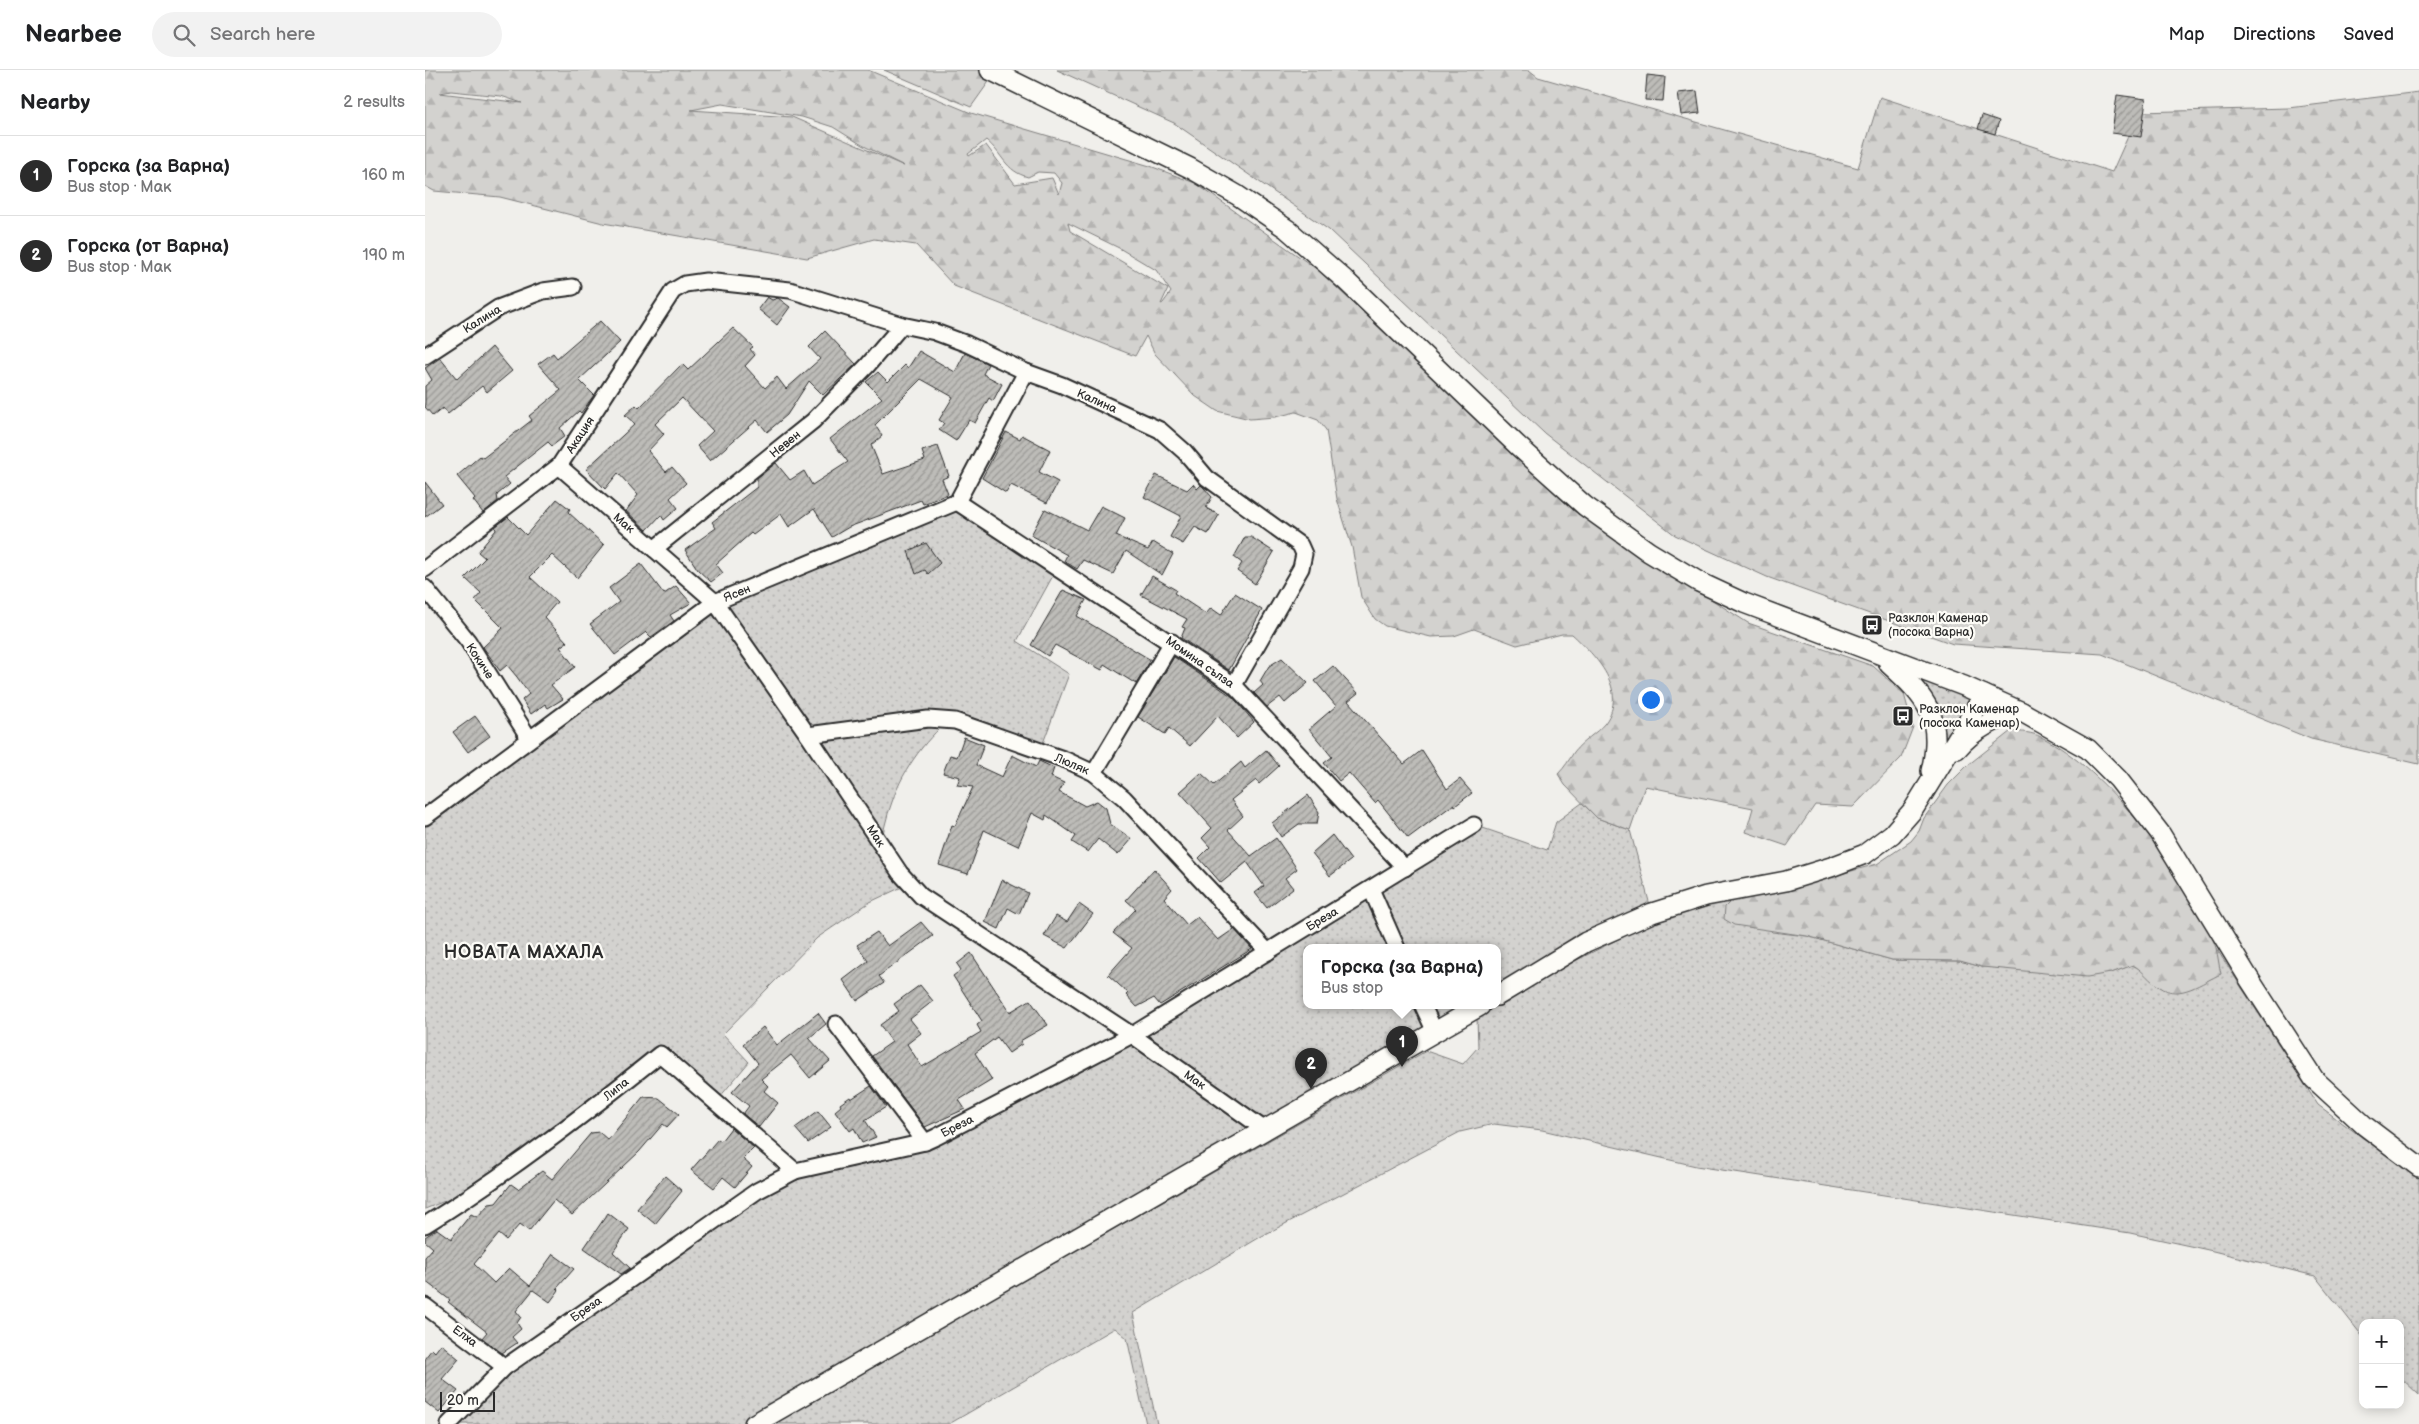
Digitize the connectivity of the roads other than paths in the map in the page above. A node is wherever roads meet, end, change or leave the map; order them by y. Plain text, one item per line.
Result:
1 (990, 70) edge
2 (706, 281) joint
3 (573, 288) dead end
4 (902, 325) junction
5 (425, 356) edge
6 (1025, 372) junction
7 (559, 466) junction
8 (957, 502) junction
9 (654, 549) junction
10 (425, 569) edge
11 (425, 588) edge
12 (715, 602) junction
13 (1172, 642) junction
14 (1881, 656) junction
15 (1234, 685) junction
16 (1984, 695) junction
17 (2022, 712) junction
18 (808, 735) junction
19 (529, 738) junction
20 (1094, 773) junction
21 (1928, 782) junction
22 (425, 817) edge
23 (1474, 825) dead end
24 (1405, 868) junction
25 (1371, 889) junction
26 (1395, 944) edge
27 (1268, 952) junction
28 (1501, 994) edge
29 (1424, 1009) edge
30 (1475, 1009) edge
31 (836, 1024) dead end
32 (1435, 1032) junction
33 (1133, 1035) junction
34 (1265, 1130) junction
35 (925, 1142) junction
36 (2419, 1167) edge
37 (795, 1171) junction
38 (425, 1225) edge
39 (425, 1306) edge
40 (505, 1366) junction
41 (450, 1424) edge
42 (754, 1424) edge

1 - 14 street
2 - 4 street, Калина
2 - 7 street, Акация
3 - 5 street, Калина
4 - 6 street, Калина
4 - 9 street, Невен
6 - 8 street
6 - 15 street, Калина
7 - 9 street, Мак
7 - 10 street, Акация
8 - 12 street, Ясен
8 - 13 street, Момина сълза
9 - 12 street, Мак
11 - 19 street, Кокиче
12 - 18 street, Мак
12 - 19 street, Ясен
13 - 15 street, Момина сълза
13 - 20 street
14 - 16 street
14 - 21 street
15 - 24 street, Момина сълза
16 - 17 street
16 - 21 street
17 - 21 street
17 - 36 street
18 - 20 street, Люляк
18 - 33 street, Мак
19 - 22 street, Ясен
20 - 27 street, Люляк
21 - 28 street
23 - 24 street, Бреза
24 - 25 street, Бреза
25 - 26 street
25 - 27 street, Бреза
27 - 33 street, Бреза
29 - 32 street
30 - 32 street
31 - 35 street
32 - 34 street
33 - 34 street, Мак
33 - 35 street, Бреза
34 - 42 street
35 - 37 street, Бреза
37 - 38 street, Липа
37 - 40 street, Бреза
39 - 40 street, Елха
40 - 41 street, Бреза

